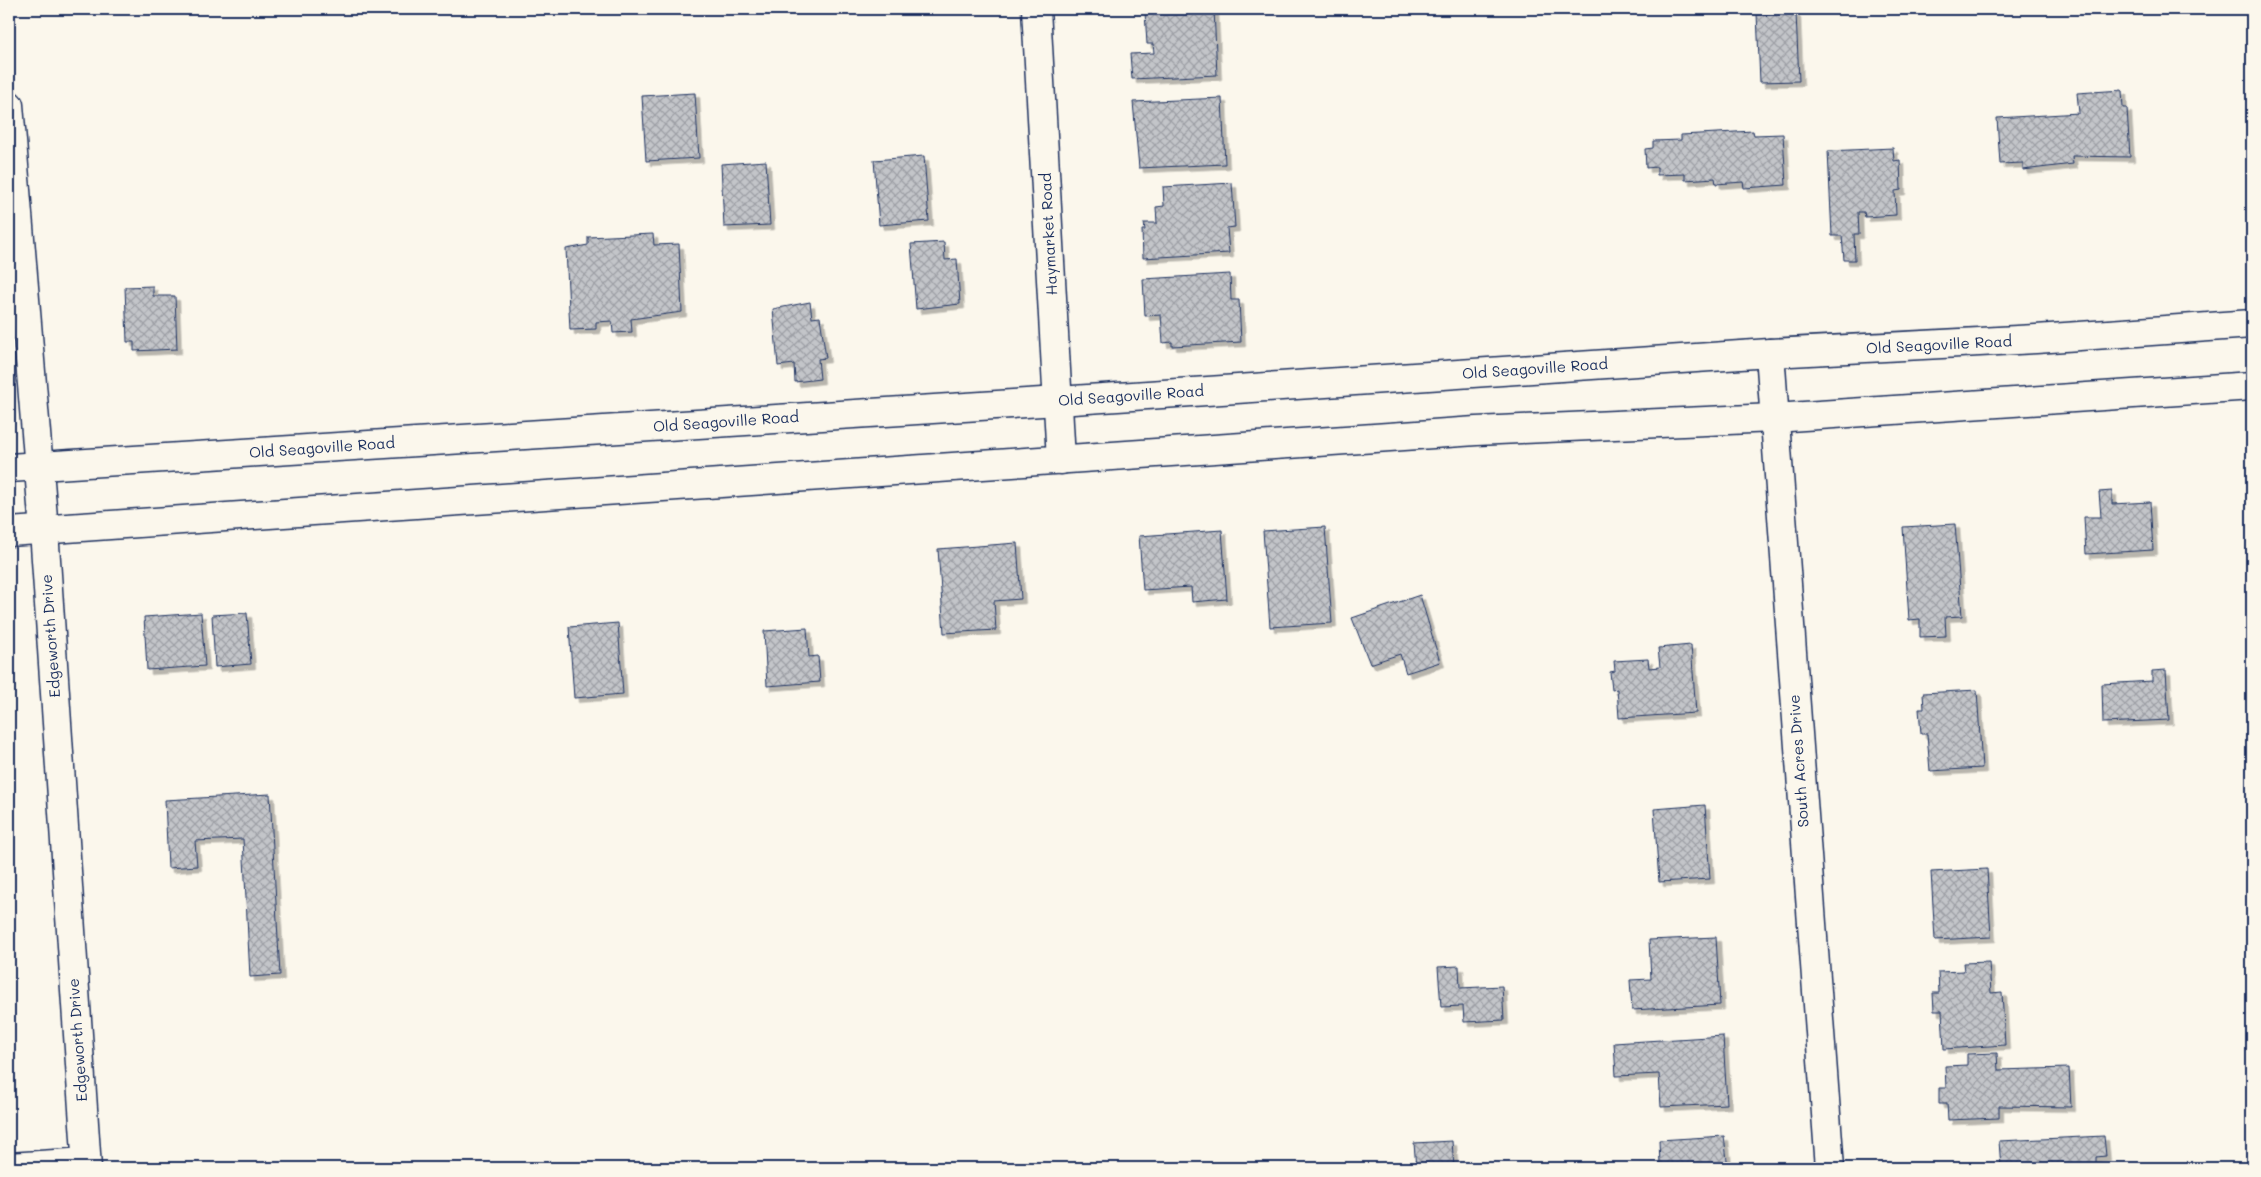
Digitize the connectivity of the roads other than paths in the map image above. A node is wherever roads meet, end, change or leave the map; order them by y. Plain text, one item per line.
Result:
1 (1036, 9) edge
2 (9, 105) edge
3 (2252, 324) edge
4 (1770, 354) junction
5 (2252, 386) edge
6 (1058, 402) junction
7 (1774, 418) junction
8 (1061, 460) junction
9 (37, 466) junction
10 (9, 468) edge
11 (44, 530) junction
12 (9, 532) edge
13 (87, 1165) edge
14 (9, 1167) edge
15 (1830, 1168) edge

1 - 6 main road, Haymarket Road
2 - 9 main road, Edgeworth Drive
3 - 4 main road, Old Seagoville Road
4 - 6 main road, Old Seagoville Road
4 - 7 main road, South Acres Drive
5 - 7 main road
6 - 8 main road, Haymarket Road
6 - 9 main road, Old Seagoville Road
7 - 8 main road
7 - 15 main road, South Acres Drive
8 - 11 main road
9 - 10 main road, Old Seagoville Road
9 - 11 main road, Edgeworth Drive
11 - 12 main road
11 - 13 main road, Edgeworth Drive
13 - 14 main road

